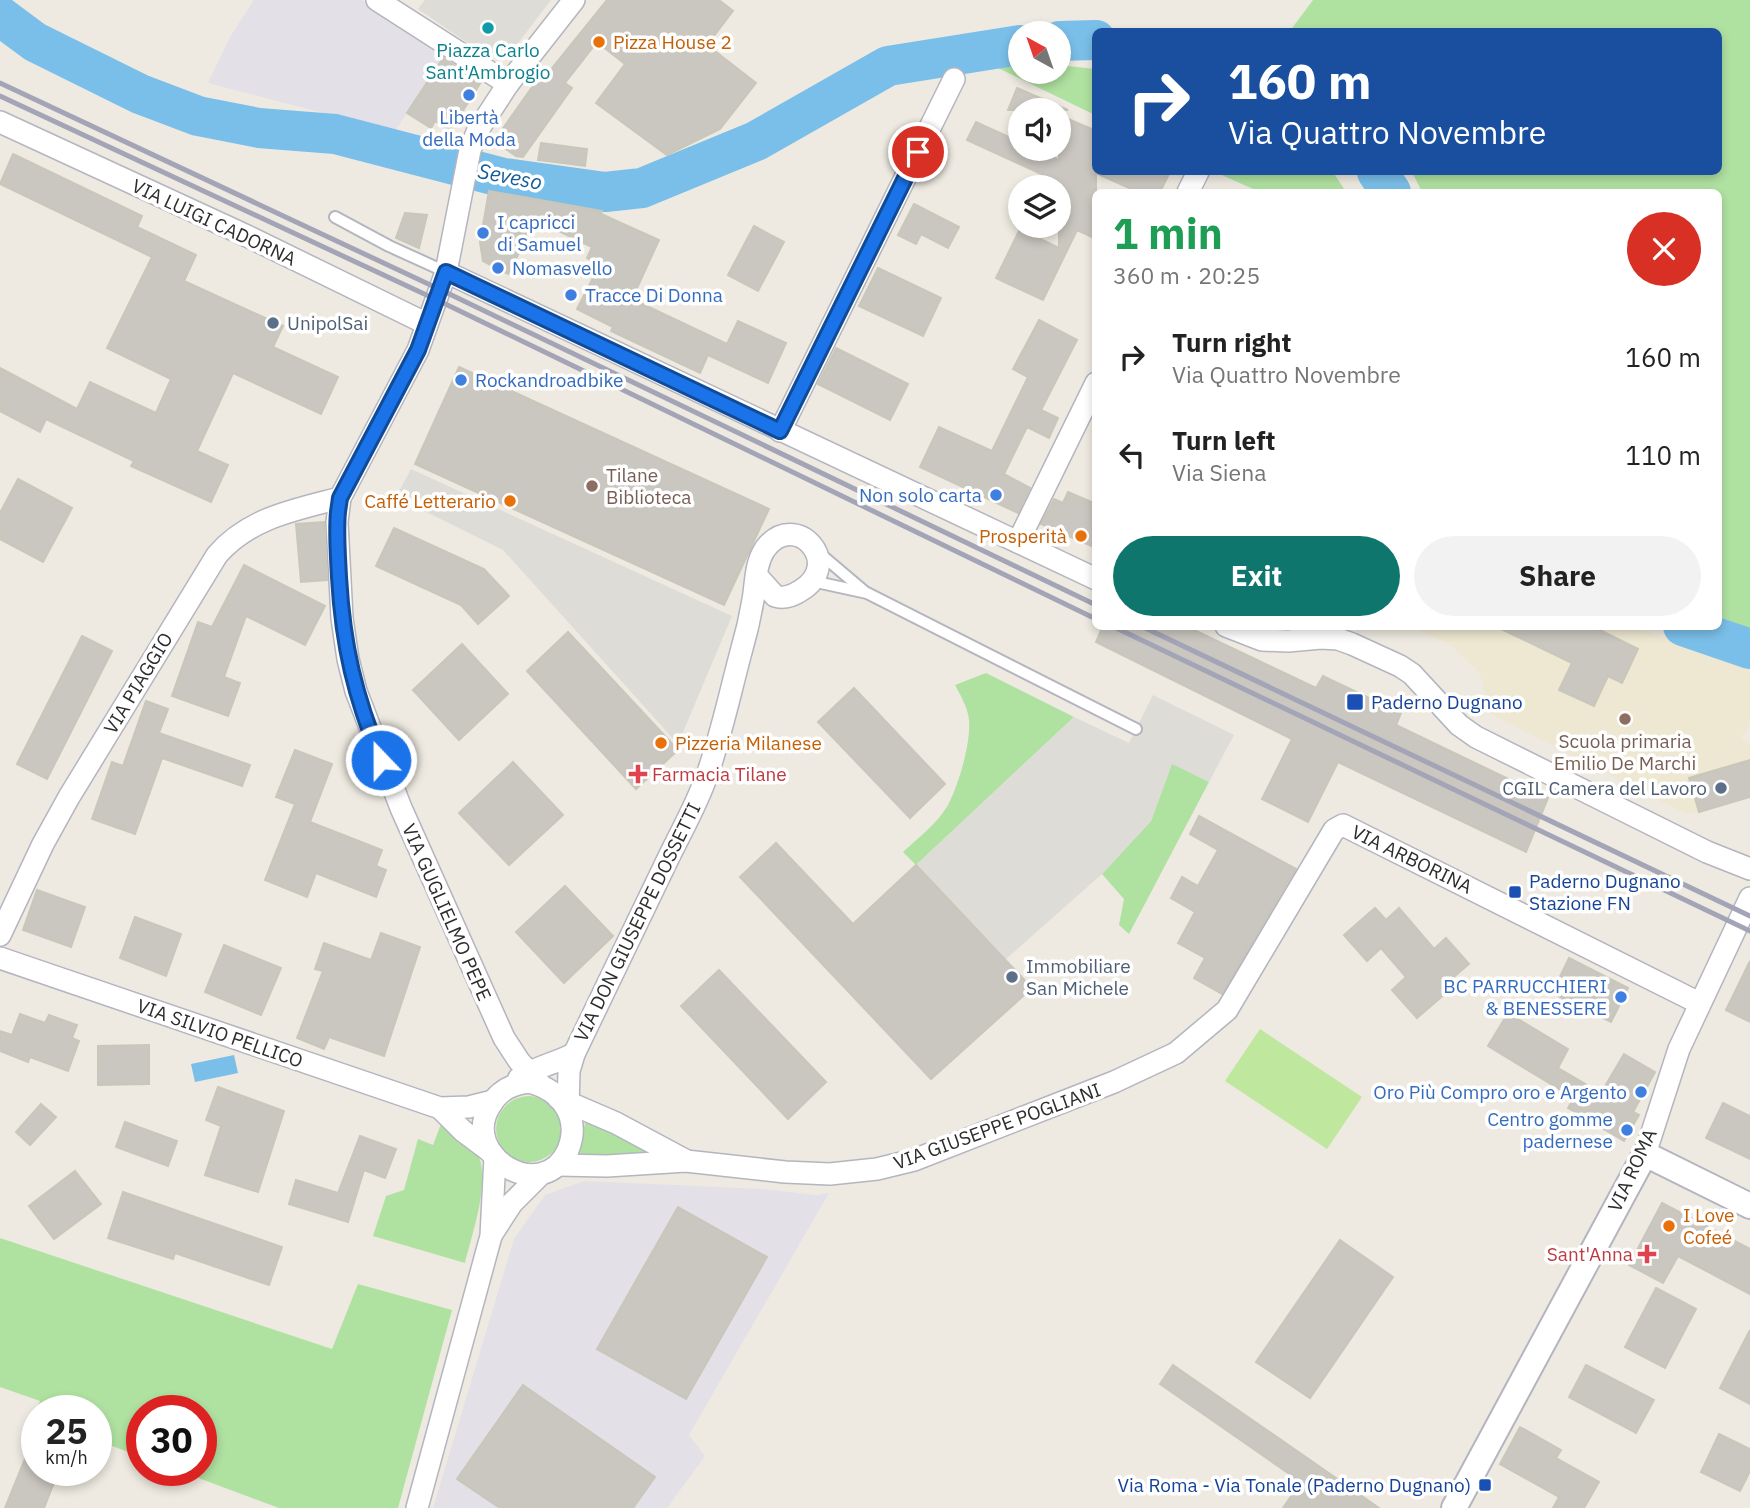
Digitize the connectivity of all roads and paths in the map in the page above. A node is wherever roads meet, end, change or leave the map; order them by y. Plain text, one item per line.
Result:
1 (377, 0) edge
2 (574, 0) edge
3 (954, 79) dead end
4 (508, 84) junction
5 (0, 122) edge
6 (335, 218) dead end
7 (446, 272) junction
8 (427, 324) junction
9 (1092, 391) edge
10 (780, 431) junction
11 (340, 498) junction
12 (1018, 542) junction
13 (817, 551) junction
14 (757, 576) junction
15 (1092, 577) edge
16 (812, 581) junction
17 (867, 593) junction
18 (779, 598) junction
19 (747, 629) junction
20 (1236, 630) edge
21 (1136, 729) dead end
22 (1750, 869) edge
23 (1750, 898) edge
24 (0, 935) edge
25 (0, 958) edge
26 (1699, 1003) junction
27 (503, 1038) junction
28 (1177, 1053) joint
29 (574, 1054) junction
30 (552, 1088) junction
31 (501, 1094) junction
32 (440, 1108) junction
33 (1645, 1154) junction
34 (493, 1155) junction
35 (686, 1160) junction
36 (549, 1170) junction
37 (1750, 1206) edge
38 (491, 1236) junction
39 (417, 1508) edge
40 (1454, 1508) edge

1 - 4 street
2 - 4 street, VIA GUGLIELMO PEPE
3 - 10 street
4 - 7 street, VIA GUGLIELMO PEPE
5 - 8 street, VIA LUIGI CADORNA
6 - 7 lane
7 - 8 street, VIA GUGLIELMO PEPE
7 - 10 street
8 - 11 street, VIA GUGLIELMO PEPE
9 - 12 street
10 - 12 street
11 - 24 street, VIA PIAGGIO
11 - 27 street, VIA GUGLIELMO PEPE
12 - 15 street
13 - 14 street
13 - 16 street
13 - 17 lane
14 - 18 street
14 - 19 street, VIA DON GIUSEPPE DOSSETTI
16 - 17 lane
16 - 18 street
17 - 21 lane
18 - 19 street, VIA DON GIUSEPPE DOSSETTI
19 - 29 street, VIA DON GIUSEPPE DOSSETTI
20 - 22 street
23 - 26 street, VIA ROMA
25 - 32 street, VIA SILVIO PELLICO
26 - 28 street, VIA ARBORINA
26 - 33 street, VIA ROMA
27 - 30 street, VIA GUGLIELMO PEPE
27 - 31 street, VIA GUGLIELMO PEPE
28 - 35 street, VIA GIUSEPPE POGLIANI
29 - 30 street, VIA DON GIUSEPPE DOSSETTI
29 - 30 street, VIA DON GIUSEPPE DOSSETTI
30 - 31 street
30 - 35 street, VIA GIUSEPPE POGLIANI
30 - 36 street
31 - 32 street, VIA SILVIO PELLICO
31 - 34 street
32 - 34 street, VIA SILVIO PELLICO
33 - 37 street
33 - 40 street, VIA ROMA
34 - 36 street
34 - 38 street
35 - 36 street, VIA GIUSEPPE POGLIANI
36 - 38 street
38 - 39 street

